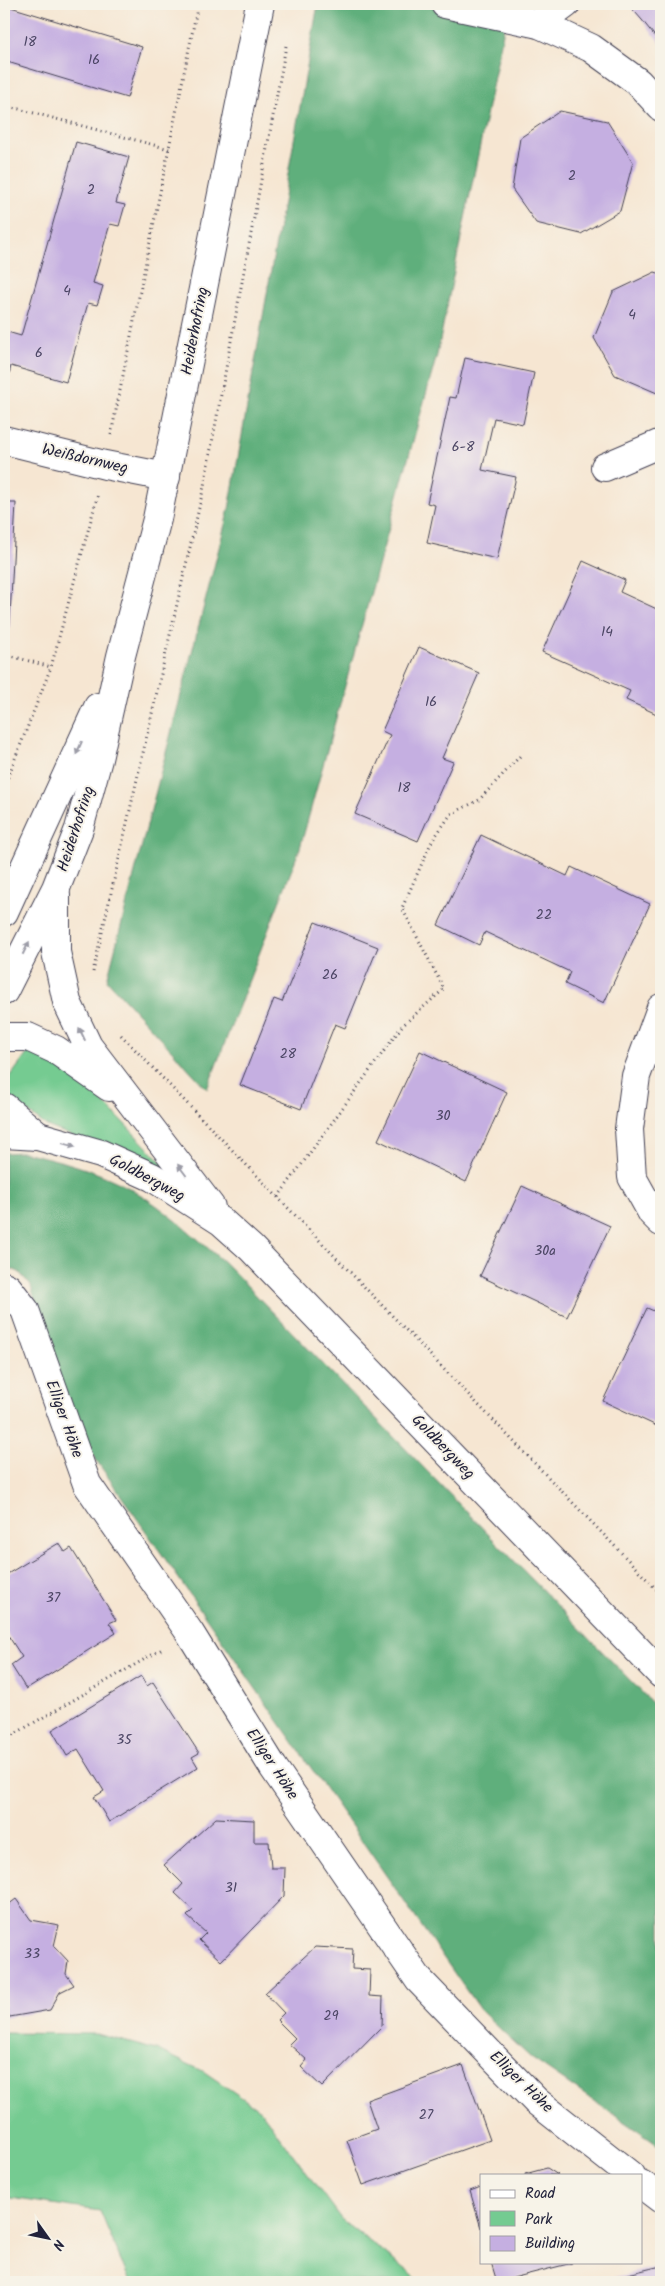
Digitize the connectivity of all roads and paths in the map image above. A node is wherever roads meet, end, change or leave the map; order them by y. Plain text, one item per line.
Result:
1 (198, 4) edge
2 (260, 4) edge
3 (444, 4) edge
4 (566, 4) edge
5 (540, 24) junction
6 (286, 42) dead end
7 (4, 105) edge
8 (661, 106) edge
9 (169, 149) junction
10 (4, 440) edge
11 (661, 443) edge
12 (105, 465) junction
13 (605, 467) dead end
14 (166, 477) junction
15 (4, 654) edge
16 (121, 656) junction
17 (51, 667) junction
18 (522, 754) dead end
19 (4, 787) edge
20 (56, 888) junction
21 (4, 912) edge
22 (92, 978) dead end
23 (4, 991) edge
24 (661, 1008) edge
25 (115, 1029) dead end
26 (4, 1037) edge
27 (130, 1102) junction
28 (4, 1107) edge
29 (4, 1134) edge
30 (38, 1136) junction
31 (278, 1197) junction
32 (222, 1222) junction
33 (661, 1222) edge
34 (6, 1287) edge
35 (661, 1594) edge
36 (190, 1633) junction
37 (661, 1674) edge
38 (4, 1740) edge
39 (629, 2174) edge
40 (642, 2185) edge
41 (661, 2199) edge

1 - 9 path
2 - 14 street, Heiderhofring
3 - 5 street
4 - 5 street
5 - 8 street
6 - 22 path
7 - 9 path
9 - 12 path
10 - 12 street, Weißdornweg
11 - 13 street
12 - 14 street, Weißdornweg
12 - 17 path
14 - 16 street, Heiderhofring
15 - 17 path
16 - 20 street, Heiderhofring
16 -> 21 street, Heiderhofring
17 - 19 path
18 - 31 path
23 -> 20 street, Heiderhofring
27 -> 20 street, Goldbergweg
24 - 33 street
25 - 31 path
26 - 27 street, Goldbergweg
32 -> 27 street, Goldbergweg
28 - 30 street, Goldbergweg
29 - 30 street, Goldbergweg
30 -> 32 street, Goldbergweg
31 - 35 path
32 - 37 street, Goldbergweg
34 - 36 street, Elliger Höhe
36 - 38 path
36 - 39 street, Elliger Höhe
40 - 41 street

